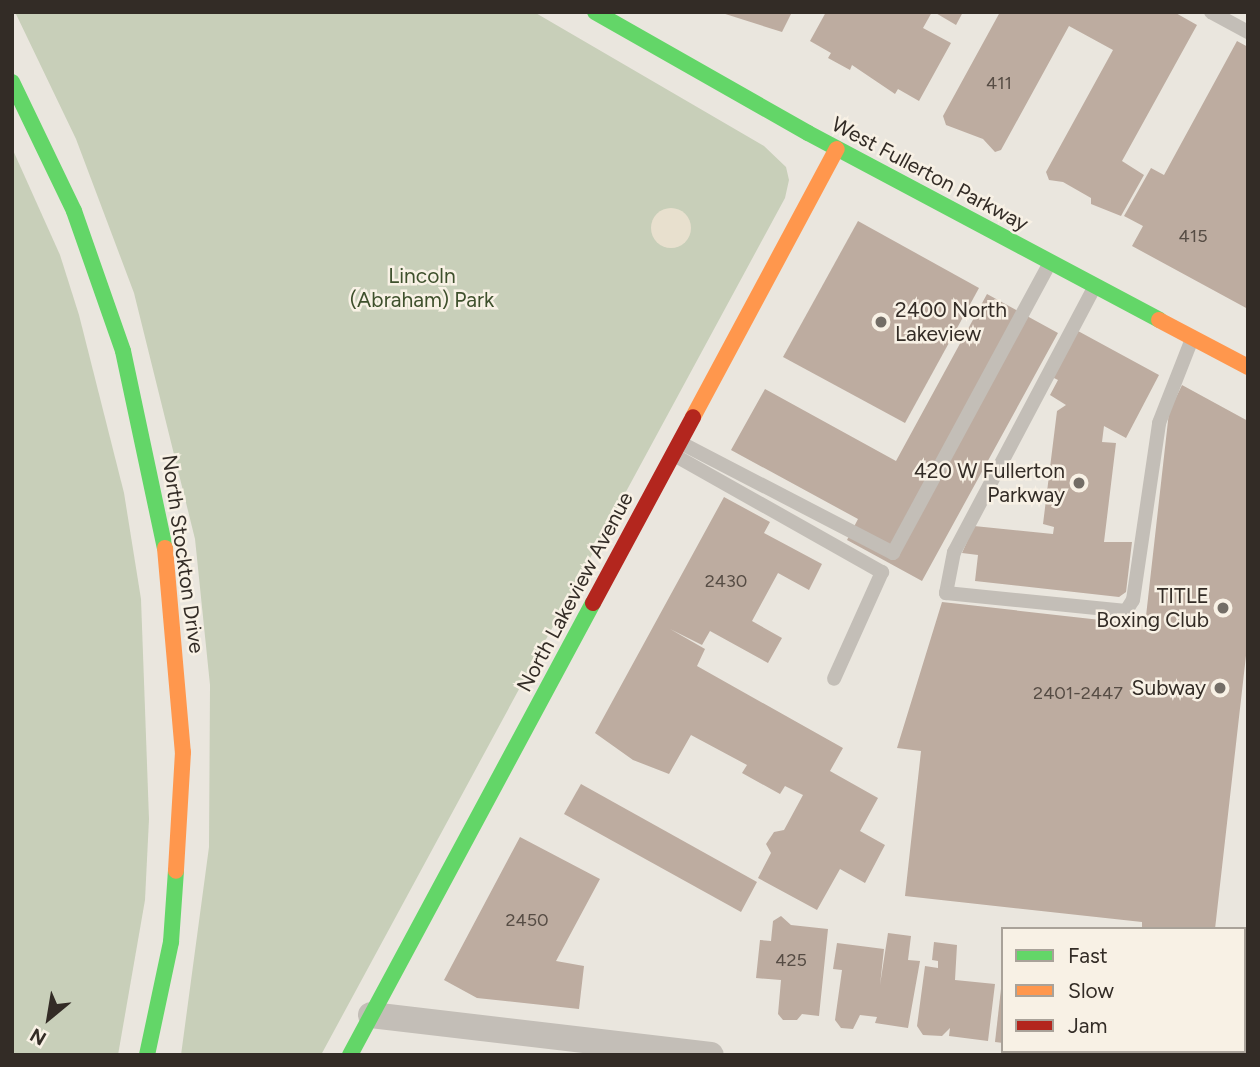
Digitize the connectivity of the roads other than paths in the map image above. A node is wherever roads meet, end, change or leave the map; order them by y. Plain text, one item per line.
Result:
1 (595, 12) edge
2 (1211, 12) edge
3 (1248, 32) edge
4 (12, 82) edge
5 (837, 149) junction
6 (1051, 262) junction
7 (1095, 286) junction
8 (1193, 338) junction
9 (1248, 366) edge
10 (676, 448) junction
11 (834, 679) dead end
12 (371, 1015) junction
13 (147, 1055) edge
14 (349, 1055) edge
15 (711, 1055) edge

1 - 5 main road, West Fullerton Parkway
2 - 3 lane
4 - 13 main road, North Stockton Drive
5 - 6 main road, West Fullerton Parkway
5 - 10 main road, North Lakeview Avenue
6 - 7 main road, West Fullerton Parkway
6 - 10 lane
7 - 8 main road, West Fullerton Parkway
7 - 8 lane
8 - 9 main road, West Fullerton Parkway
10 - 11 lane
10 - 12 main road, North Lakeview Avenue
12 - 14 main road, North Lakeview Avenue
12 - 15 street

